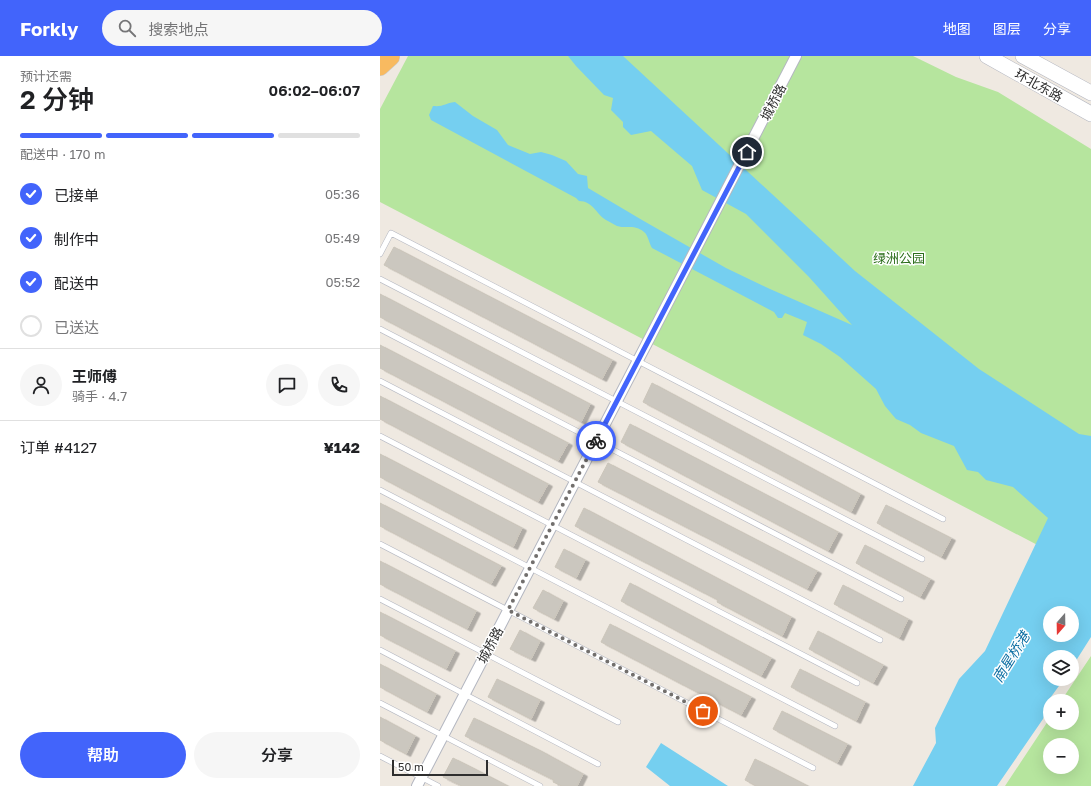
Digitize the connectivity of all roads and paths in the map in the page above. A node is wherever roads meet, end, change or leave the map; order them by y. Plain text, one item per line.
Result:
1 (796, 56) edge
2 (987, 56) edge
3 (1023, 56) edge
4 (1091, 93) edge
5 (1091, 114) edge
6 (380, 254) edge
7 (380, 279) edge
8 (380, 329) edge
9 (638, 361) junction
10 (380, 381) edge
11 (617, 401) junction
12 (380, 436) edge
13 (596, 441) junction
14 (575, 482) junction
15 (380, 490) edge
16 (943, 519) dead end
17 (552, 525) junction
18 (380, 544) edge
19 (922, 560) dead end
20 (530, 568) junction
21 (380, 599) edge
22 (901, 600) dead end
23 (508, 610) junction
24 (880, 640) dead end
25 (380, 650) edge
26 (486, 653) junction
27 (857, 683) dead end
28 (464, 694) junction
29 (380, 703) edge
30 (618, 722) dead end
31 (835, 726) dead end
32 (443, 736) junction
33 (380, 756) edge
34 (598, 764) dead end
35 (813, 768) dead end
36 (419, 782) edge
37 (438, 786) edge
38 (540, 786) edge

1 - 9 street, 城桥路
2 - 5 main road, 环北东路
3 - 4 main road, 环北东路
6 - 9 lane
7 - 11 lane
8 - 13 lane
9 - 11 street, 城桥路
9 - 16 lane
10 - 14 lane
11 - 13 street, 城桥路
11 - 19 lane
12 - 17 lane
13 - 14 street, 城桥路
13 - 22 lane
14 - 17 street, 城桥路
14 - 24 lane
15 - 20 lane
17 - 20 street, 城桥路
17 - 27 lane
18 - 23 lane
20 - 23 street, 城桥路
20 - 31 lane
21 - 26 lane
23 - 26 street, 城桥路
23 - 35 lane
25 - 28 lane
26 - 28 street, 城桥路
26 - 30 lane
28 - 32 street, 城桥路
28 - 34 lane
29 - 32 lane
32 - 36 street, 城桥路
32 - 38 lane
33 - 36 lane
36 - 37 lane

